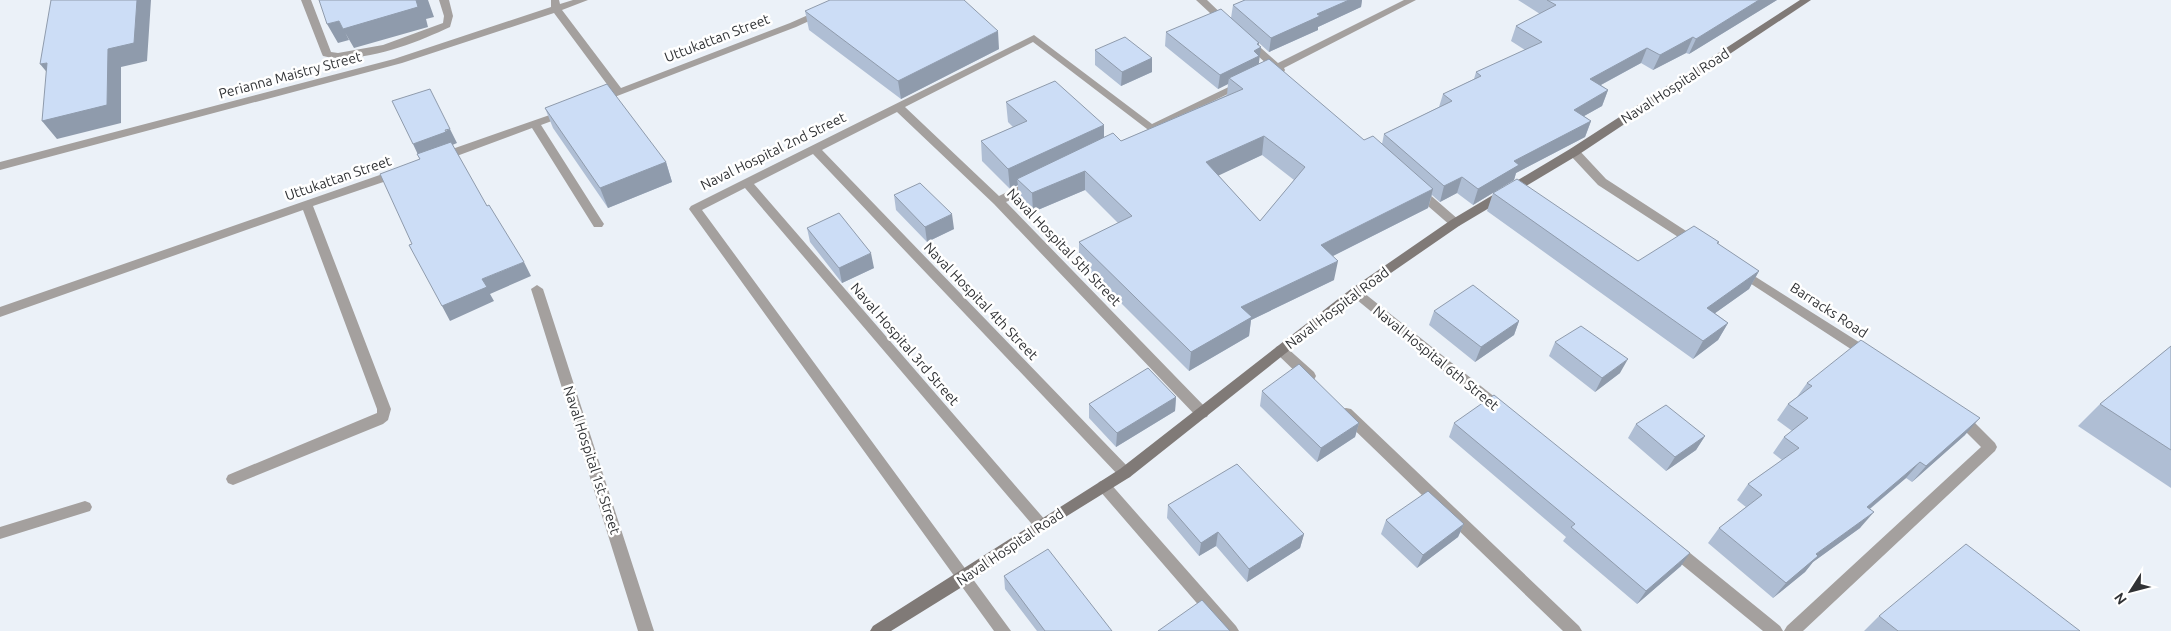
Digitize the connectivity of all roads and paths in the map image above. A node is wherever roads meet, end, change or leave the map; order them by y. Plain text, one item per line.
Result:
1 (306, 0) edge
2 (444, 0) edge
3 (583, 0) edge
4 (850, 0) edge
5 (1201, 0) edge
6 (1411, 0) edge
7 (1806, 0) edge
8 (556, 4) edge
9 (394, 45) junction
10 (398, 61) junction
11 (1277, 68) junction
12 (1292, 81) edge
13 (620, 93) junction
14 (898, 107) junction
15 (535, 124) junction
16 (816, 149) junction
17 (1574, 152) junction
18 (428, 162) edge
19 (0, 166) edge
20 (409, 169) edge
21 (1043, 180) edge
22 (747, 183) junction
23 (1410, 184) edge
24 (998, 201) junction
25 (307, 205) junction
26 (1455, 223) junction
27 (598, 224) dead end
28 (1710, 252) edge
29 (1727, 263) edge
30 (537, 289) dead end
31 (1355, 292) junction
32 (0, 312) edge
33 (1282, 350) junction
34 (1877, 361) edge
35 (1317, 384) edge
36 (1338, 405) edge
37 (1952, 410) edge
38 (1202, 413) junction
39 (1510, 417) edge
40 (1125, 473) junction
41 (233, 479) dead end
42 (1104, 486) junction
43 (85, 507) dead end
44 (1041, 525) junction
45 (0, 533) edge
46 (1666, 543) edge
47 (965, 577) junction
48 (646, 631) edge
49 (880, 631) edge
50 (1004, 631) edge
51 (1231, 631) edge
52 (1574, 631) edge
53 (1775, 631) edge
54 (1792, 631) edge

1 - 9 street
2 - 9 street
3 - 8 street, Perianna Maistry Street
4 - 13 street, Uttukattan Street
5 - 11 street
6 - 11 street
7 - 17 street, Naval Hospital Road
8 - 10 street, Perianna Maistry Street
8 - 13 street
9 - 10 street
10 - 19 street, Perianna Maistry Street
11 - 12 street
11 - 14 street, Naval Hospital 2nd Street
13 - 15 street, Uttukattan Street
14 - 16 street, Naval Hospital 2nd Street
14 - 24 street, Naval Hospital 5th Street
15 - 18 street, Uttukattan Street
15 - 27 street
16 - 22 street, Naval Hospital 2nd Street
16 - 40 street, Naval Hospital 4th Street
17 - 26 street, Naval Hospital Road
17 - 28 street
20 - 25 street, Uttukattan Street
21 - 24 street
22 - 44 street, Naval Hospital 3rd Street
22 - 47 street, Naval Hospital 2nd Street
23 - 26 street
24 - 38 street, Naval Hospital 5th Street
25 - 32 street, Uttukattan Street
25 - 41 street
26 - 31 street, Naval Hospital Road
29 - 34 street, Barracks Road
30 - 48 street, Naval Hospital 1st Street
31 - 33 street, Naval Hospital Road
31 - 39 street, Naval Hospital 6th Street
33 - 35 street
33 - 38 street, Naval Hospital Road
36 - 52 street
37 - 54 street
38 - 40 street, Naval Hospital Road
40 - 42 street, Naval Hospital Road
42 - 44 street, Naval Hospital Road
42 - 51 street
43 - 45 street
44 - 47 street, Naval Hospital Road
46 - 53 street
47 - 49 street, Naval Hospital Road
47 - 50 street

